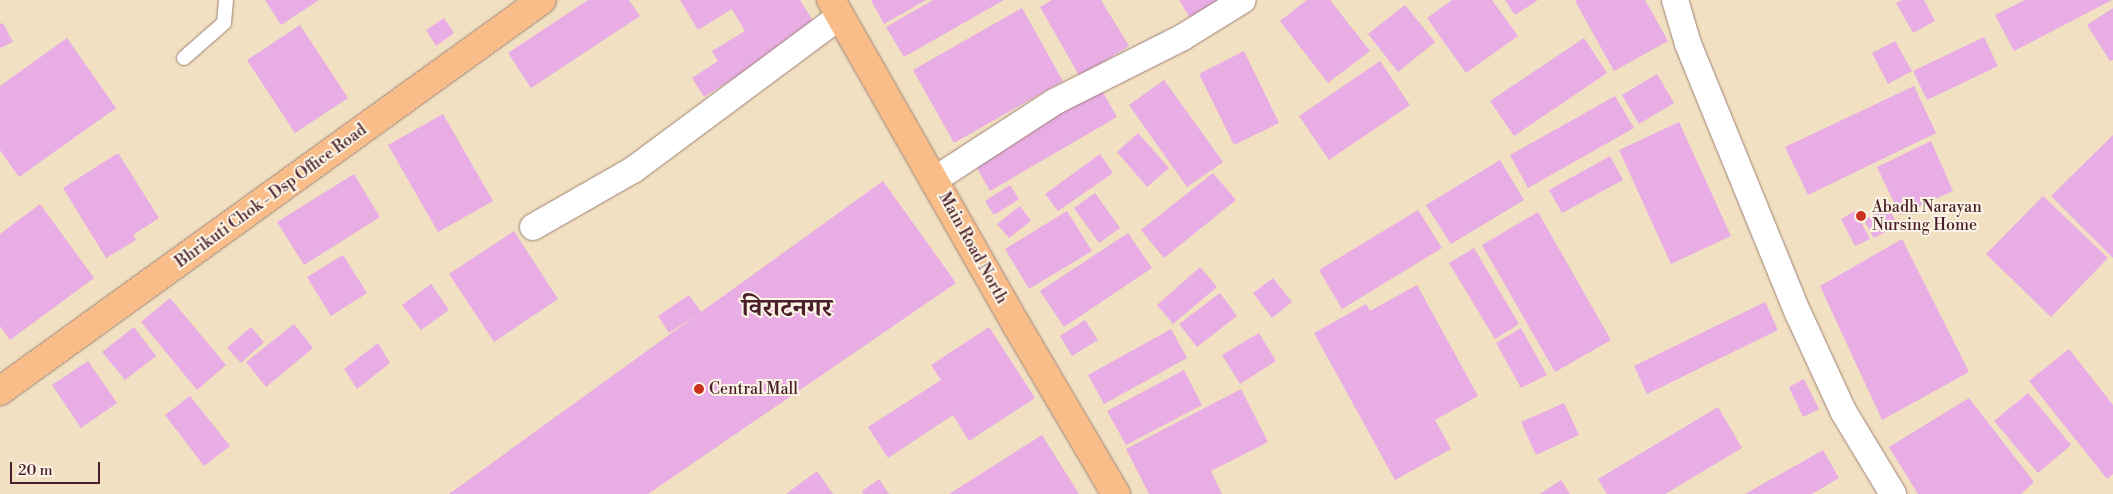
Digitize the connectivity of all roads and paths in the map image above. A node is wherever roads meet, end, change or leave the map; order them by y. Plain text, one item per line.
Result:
1 (226, 0) edge
2 (542, 0) edge
3 (1243, 0) edge
4 (1675, 0) edge
5 (836, 8) edge
6 (184, 58) dead end
7 (934, 180) junction
8 (533, 227) dead end
9 (0, 391) edge
10 (1116, 494) edge
11 (1893, 494) edge

1 - 6 lane
2 - 9 main road, Bhrikuti Chok - Dsp Office Road
3 - 7 street
4 - 11 street
5 - 7 main road, Main Road North
5 - 8 street
7 - 10 main road, Main Road North

